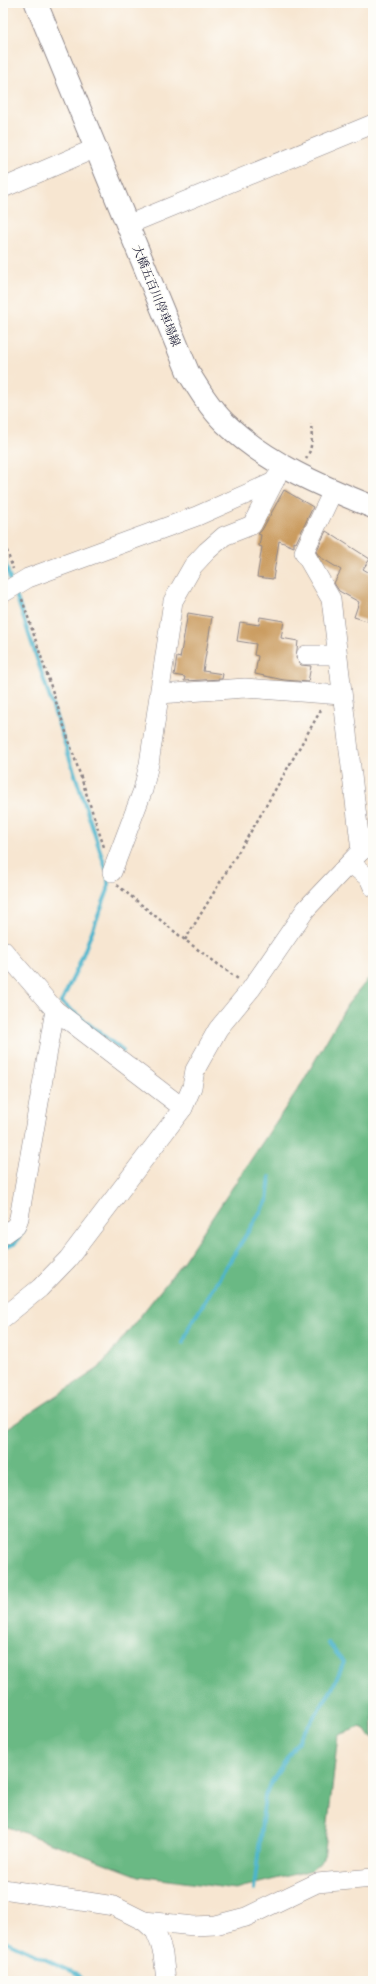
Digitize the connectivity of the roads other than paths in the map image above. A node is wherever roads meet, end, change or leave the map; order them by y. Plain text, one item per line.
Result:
1 (36, 3) edge
2 (373, 124) edge
3 (96, 148) junction
4 (3, 188) edge
5 (127, 225) junction
6 (284, 473) junction
7 (333, 490) junction
8 (373, 507) edge
9 (7, 589) edge
10 (306, 655) dead end
11 (336, 655) junction
12 (160, 694) junction
13 (337, 695) junction
14 (361, 853) edge
15 (112, 872) road end
16 (373, 887) edge
17 (3, 950) edge
18 (54, 1010) junction
19 (183, 1108) junction
20 (3, 1234) edge
21 (3, 1318) edge
22 (373, 1878) edge
23 (3, 1889) edge
24 (144, 1921) junction
25 (166, 1981) edge

1 - 3 main road, 大橋五百川停車場線
2 - 5 street
3 - 4 street
3 - 5 main road, 大橋五百川停車場線
5 - 6 main road, 大橋五百川停車場線
6 - 7 main road, 大橋五百川停車場線
6 - 9 street
6 - 12 street
7 - 8 main road, 大橋五百川停車場線
7 - 11 street
10 - 11 street
11 - 13 street
12 - 13 street
12 - 15 street
13 - 14 street
14 - 16 street
14 - 19 street
17 - 18 street
18 - 19 street
18 - 20 street
19 - 21 street
22 - 24 street
23 - 24 street
24 - 25 street

